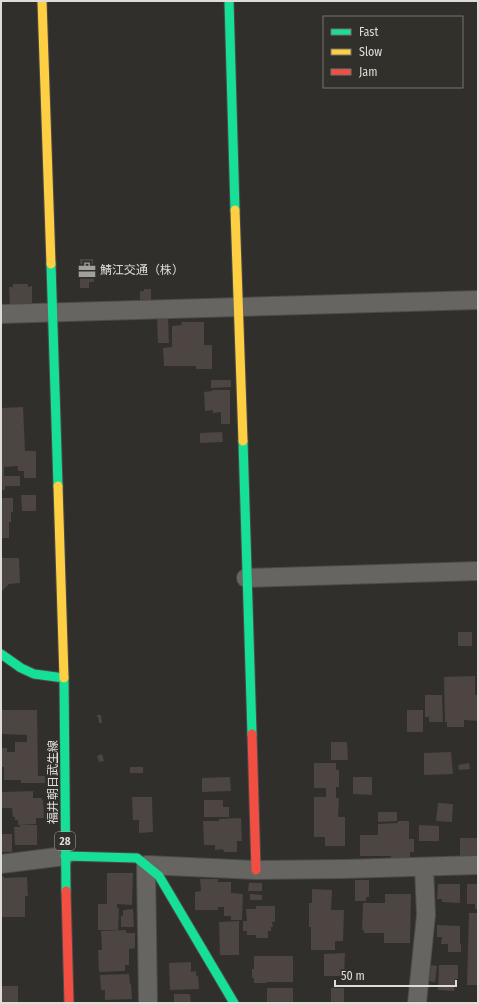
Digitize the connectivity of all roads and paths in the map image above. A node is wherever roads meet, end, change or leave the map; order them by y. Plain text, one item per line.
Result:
1 (42, 1) edge
2 (229, 1) edge
3 (478, 300) edge
4 (238, 307) junction
5 (53, 312) junction
6 (1, 314) edge
7 (478, 571) edge
8 (246, 578) junction
9 (1, 654) edge
10 (64, 678) junction
11 (65, 856) junction
12 (1, 864) edge
13 (146, 865) junction
14 (478, 865) edge
15 (424, 867) junction
16 (256, 870) junction
17 (69, 1003) edge
18 (148, 1003) edge
19 (234, 1003) edge
20 (417, 1003) edge

1 - 5 street, 福井朝日武生線
2 - 4 street
3 - 4 street
4 - 5 street
4 - 8 street
5 - 6 street
5 - 10 street, 福井朝日武生線
7 - 8 street
8 - 16 street
9 - 10 street
10 - 11 street, 福井朝日武生線 / 28
11 - 12 street
11 - 13 street
11 - 17 street, 福井朝日武生線 / 28
13 - 16 street
13 - 18 street
13 - 19 street
14 - 15 street
15 - 16 street
15 - 20 street

